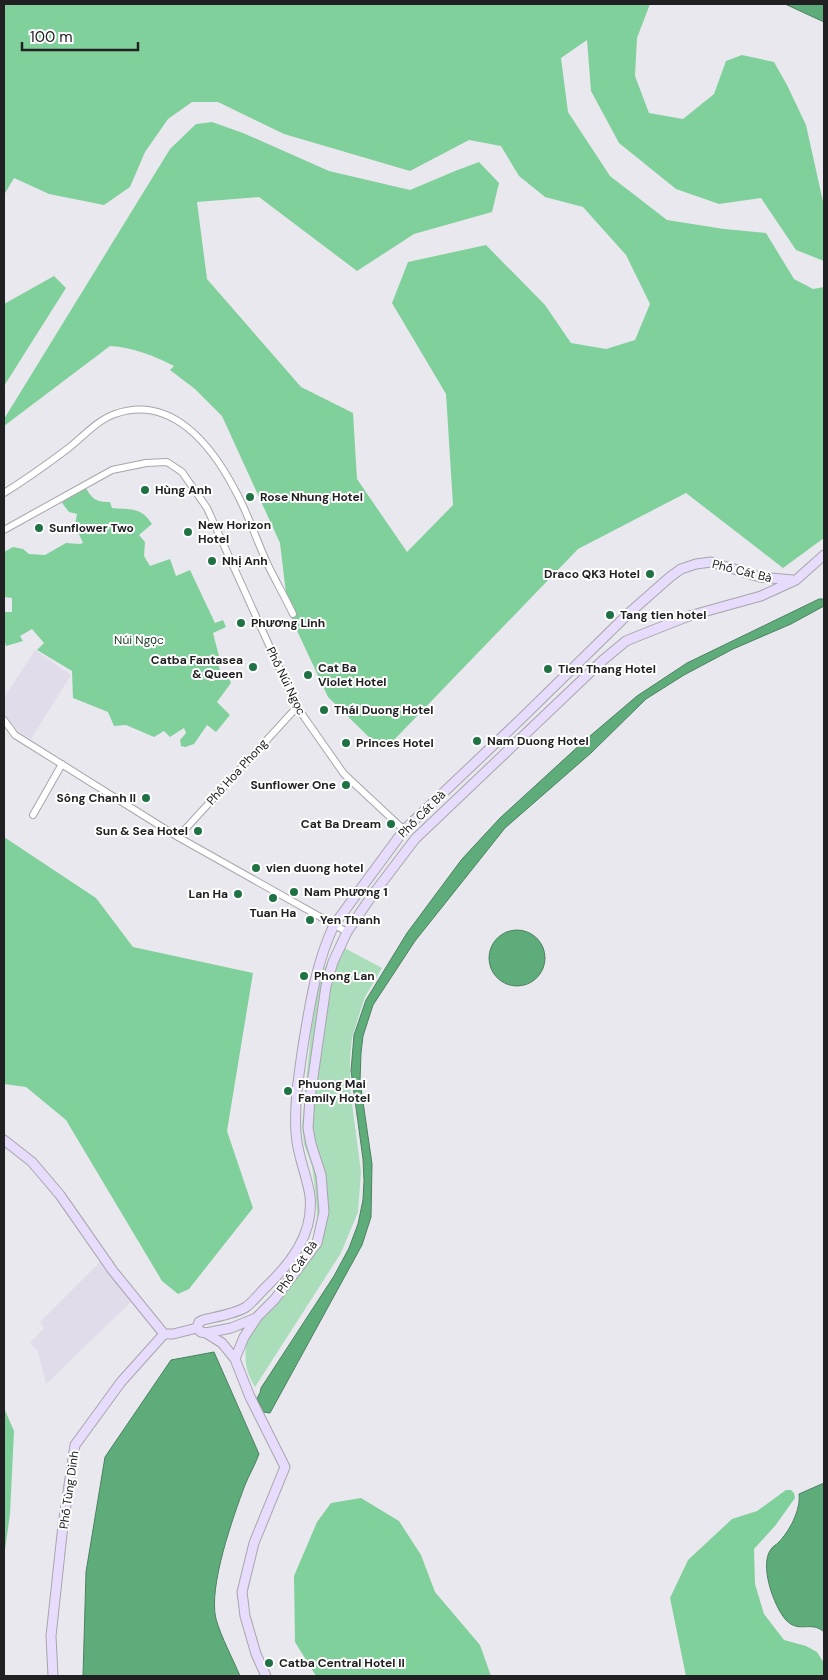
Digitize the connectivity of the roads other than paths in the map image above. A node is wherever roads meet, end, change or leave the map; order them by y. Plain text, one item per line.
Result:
1 (4, 493) edge
2 (4, 530) edge
3 (824, 555) edge
4 (796, 580) junction
5 (293, 614) dead end
6 (296, 707) junction
7 (523, 717) junction
8 (4, 720) edge
9 (533, 727) junction
10 (62, 764) junction
11 (33, 815) dead end
12 (404, 830) junction
13 (178, 837) junction
14 (415, 839) junction
15 (334, 925) junction
16 (347, 932) junction
17 (299, 1081) junction
18 (312, 1083) junction
19 (4, 1140) edge
20 (309, 1224) junction
21 (321, 1227) junction
22 (246, 1307) junction
23 (256, 1318) junction
24 (197, 1328) junction
25 (206, 1333) junction
26 (164, 1334) junction
27 (235, 1359) junction
28 (54, 1676) edge
29 (266, 1676) edge

1 - 5 street
2 - 6 street, Phố Núi Ngọc
3 - 4 main road
4 - 7 main road, Phố Cát Bà
4 - 9 main road, Phố Cát Bà
6 - 12 street, Phố Núi Ngọc
6 - 13 street, Phố Hoa Phong
7 - 9 main road
7 - 12 main road, Phố Cát Bà
8 - 10 street
9 - 14 main road, Phố Cát Bà
10 - 11 street
10 - 13 street
12 - 14 main road
12 - 15 main road, Phố Cát Bà
13 - 15 street
14 - 16 main road, Phố Cát Bà
15 - 16 street
15 - 17 main road, Phố Cát Bà
16 - 18 main road, Phố Cát Bà
17 - 18 main road
17 - 20 main road, Phố Cát Bà
18 - 21 main road, Phố Cát Bà
19 - 26 main road
20 - 21 main road
20 - 22 main road, Phố Cát Bà
21 - 23 main road, Phố Cát Bà
22 - 23 main road
22 - 24 main road, Phố Cát Bà
23 - 25 main road, Phố Cát Bà
23 - 27 main road
24 - 25 main road
24 - 26 main road, Phố Cát Bà
25 - 27 main road
26 - 28 main road, Phố Tùng Dinh
27 - 29 main road

